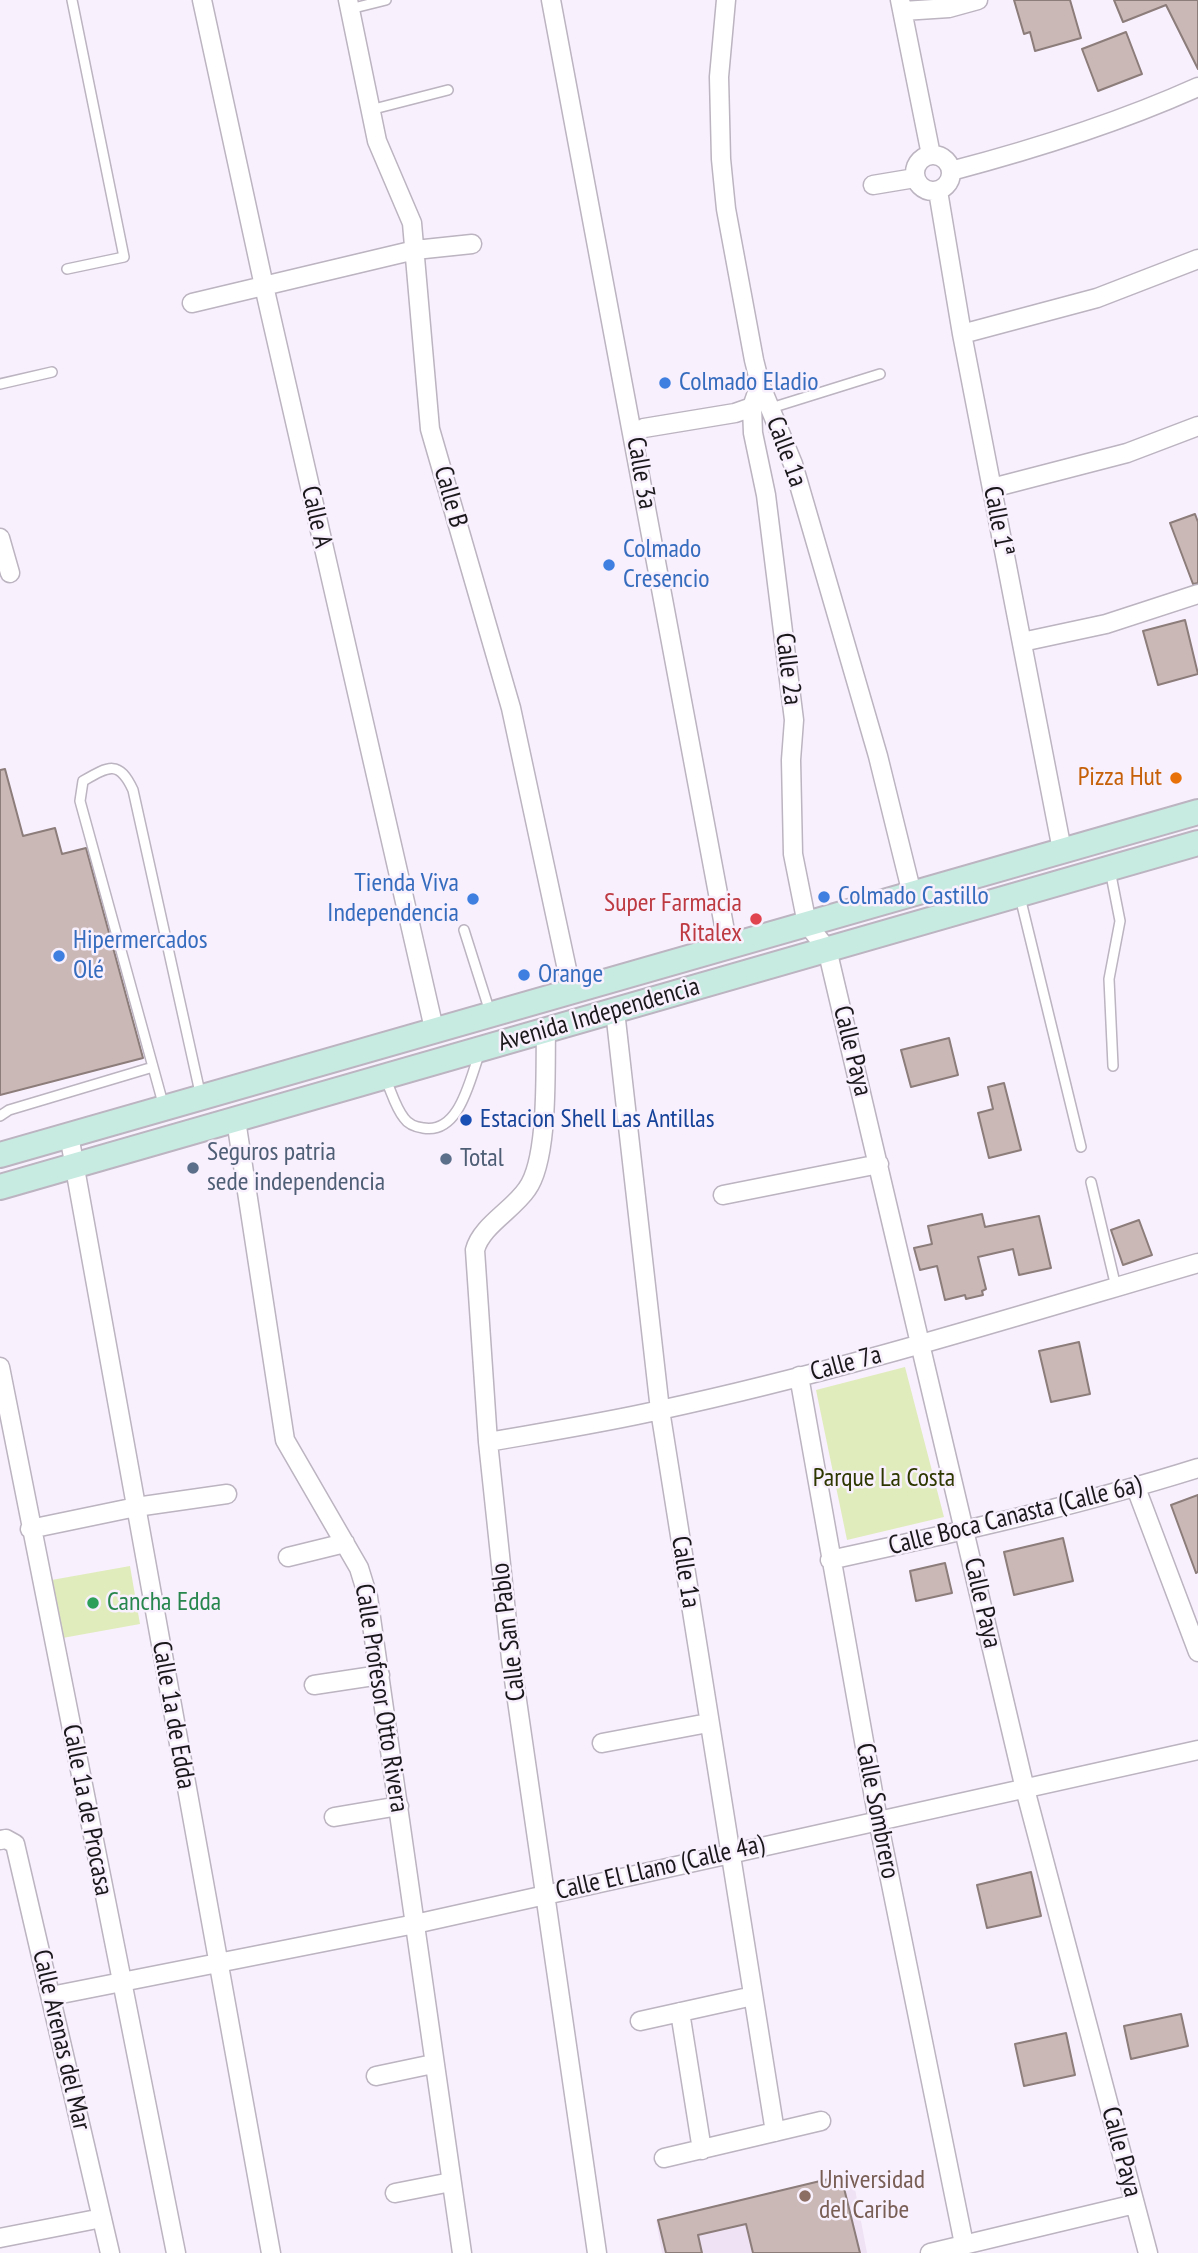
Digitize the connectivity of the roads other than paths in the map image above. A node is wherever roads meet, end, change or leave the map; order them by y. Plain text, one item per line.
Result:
1 (72, 0) edge
2 (202, 0) edge
3 (386, 0) edge
4 (551, 0) edge
5 (726, 0) edge
6 (978, 0) edge
7 (349, 4) edge
8 (901, 6) edge
9 (1198, 87) edge
10 (448, 90) dead end
11 (370, 110) junction
12 (931, 155) junction
13 (951, 171) junction
14 (915, 178) junction
15 (873, 185) dead end
16 (937, 191) junction
17 (472, 244) dead end
18 (415, 250) junction
19 (1198, 259) edge
20 (67, 269) dead end
21 (264, 286) junction
22 (192, 303) dead end
23 (962, 334) junction
24 (52, 372) dead end
25 (880, 374) dead end
26 (0, 384) edge
27 (762, 407) junction
28 (1198, 426) edge
29 (634, 433) junction
30 (992, 488) junction
31 (0, 538) edge
32 (10, 573) dead end
33 (1198, 594) edge
34 (1022, 642) junction
35 (1198, 812) edge
36 (1198, 843) edge
37 (1062, 850) junction
38 (1109, 869) junction
39 (912, 894) junction
40 (1019, 895) junction
41 (807, 925) junction
42 (464, 930) dead end
43 (728, 947) junction
44 (827, 949) junction
45 (572, 993) junction
46 (615, 1011) junction
47 (482, 1018) junction
48 (547, 1030) junction
49 (435, 1033) junction
50 (481, 1048) junction
51 (317, 1066) junction
52 (1112, 1066) dead end
53 (153, 1067) junction
54 (384, 1076) junction
55 (324, 1094) junction
56 (202, 1098) junction
57 (165, 1109) junction
58 (0, 1116) edge
59 (236, 1120) junction
60 (69, 1135) junction
61 (1081, 1147) dead end
62 (0, 1154) edge
63 (879, 1164) junction
64 (75, 1166) junction
65 (1091, 1182) dead end
66 (0, 1187) edge
67 (723, 1195) dead end
68 (1198, 1263) edge
69 (1116, 1287) junction
70 (920, 1345) junction
71 (0, 1367) edge
72 (799, 1376) junction
73 (660, 1410) junction
74 (488, 1442) junction
75 (1198, 1468) edge
76 (1136, 1488) junction
77 (227, 1494) dead end
78 (136, 1507) junction
79 (30, 1529) junction
80 (965, 1531) junction
81 (345, 1543) junction
82 (288, 1557) dead end
83 (830, 1560) junction
84 (1198, 1652) edge
85 (380, 1675) junction
86 (314, 1685) dead end
87 (708, 1723) junction
88 (602, 1743) dead end
89 (1198, 1750) edge
90 (1025, 1789) junction
91 (399, 1806) junction
92 (334, 1817) dead end
93 (878, 1820) junction
94 (0, 1840) edge
95 (729, 1853) junction
96 (546, 1894) junction
97 (415, 1924) junction
98 (218, 1963) junction
99 (122, 1982) junction
100 (51, 1996) junction
101 (753, 1996) junction
102 (680, 2012) junction
103 (640, 2021) dead end
104 (433, 2064) junction
105 (376, 2076) dead end
106 (821, 2121) dead end
107 (775, 2132) junction
108 (702, 2150) junction
109 (664, 2158) dead end
110 (451, 2182) junction
111 (395, 2193) dead end
112 (1135, 2204) junction
113 (102, 2218) junction
114 (0, 2238) edge
115 (964, 2244) junction
116 (110, 2253) edge
117 (176, 2253) edge
118 (271, 2253) edge
119 (461, 2253) edge
120 (597, 2253) edge
121 (930, 2253) edge
122 (1148, 2253) edge

1 - 20 lane
2 - 21 street, Calle A
3 - 7 lane
4 - 29 street, Calle 3a
5 - 27 street, Calle 1a
6 - 8 street
7 - 11 street, Calle B
8 - 12 street
9 - 13 street
10 - 11 lane
11 - 18 street, Calle B
12 - 13 street
12 - 14 street
13 - 16 street
14 - 15 street
14 - 16 street
16 - 23 street, Calle 1ª
17 - 18 street
18 - 21 street
18 - 45 street, Calle B
19 - 23 street
21 - 22 street
21 - 49 street, Calle A
23 - 30 street, Calle 1ª
24 - 26 lane
25 - 27 lane
27 - 29 street
27 - 39 street, Calle 1a
27 - 41 street, Calle 2a
28 - 30 street
29 - 43 street, Calle 3a
30 - 34 street, Calle 1ª
31 - 32 street
33 - 34 street
34 - 37 street, Calle 1ª
35 - 37 main road, Avenida Independencia
36 - 38 main road, Avenida Independencia
37 - 39 main road, Avenida Independencia
38 - 40 main road, Avenida Independencia
38 - 52 lane
39 - 41 main road, Avenida Independencia
40 - 44 main road, Avenida Independencia
40 - 61 lane
41 - 43 main road, Avenida Independencia
41 - 44 street, Calle 2a
42 - 47 lane
43 - 45 main road, Avenida Independencia
44 - 46 main road, Avenida Independencia
44 - 63 street, Calle Paya
45 - 47 main road, Avenida Independencia
46 - 48 main road, Avenida Independencia
46 - 73 street, Calle 1a
47 - 49 main road, Avenida Independencia
47 - 50 main road
48 - 50 main road, Avenida Independencia
48 - 74 street, Calle San Pablo
49 - 51 main road, Avenida Independencia
50 - 54 main road, Avenida Independencia
50 - 54 lane
51 - 55 main road
51 - 56 main road, Avenida Independencia
53 - 56 lane
53 - 57 lane
53 - 58 lane
54 - 55 main road, Avenida Independencia
55 - 59 main road, Avenida Independencia
56 - 57 main road, Avenida Independencia
57 - 60 main road, Avenida Independencia
59 - 64 main road, Avenida Independencia
59 - 81 street, Calle Profesor Otto Rivera
60 - 62 main road, Avenida Independencia
60 - 64 street, Calle 1a de Edda
63 - 67 street
63 - 70 street, Calle Paya
64 - 66 main road, Avenida Independencia
64 - 78 street, Calle 1a de Edda
65 - 69 lane
68 - 69 street, Calle 7a
69 - 70 street, Calle 7a
70 - 72 street, Calle 7a
70 - 80 street, Calle Paya
71 - 79 street, Calle 1a de Procasa
72 - 73 street, Calle 7a
72 - 83 street, Calle Sombrero
73 - 74 street, Calle 7a
73 - 87 street, Calle 1a
74 - 96 street, Calle San Pablo
75 - 76 street, Calle Boca Canasta (Calle 6a)
76 - 80 street, Calle Boca Canasta (Calle 6a)
76 - 84 street
77 - 78 street
78 - 79 street
78 - 98 street, Calle 1a de Edda
79 - 99 street, Calle 1a de Procasa
80 - 83 street, Calle Boca Canasta (Calle 6a)
80 - 90 street, Calle Paya
81 - 82 street
81 - 85 street, Calle Profesor Otto Rivera
83 - 93 street, Calle Sombrero
85 - 86 street
85 - 91 street, Calle Profesor Otto Rivera
87 - 88 street
87 - 95 street, Calle 1a
89 - 90 street, Calle El Llano (Calle 4a)
90 - 93 street, Calle El Llano (Calle 4a)
90 - 112 street, Calle Paya
91 - 92 street
91 - 97 street, Calle Profesor Otto Rivera
93 - 95 street, Calle El Llano (Calle 4a)
93 - 115 street, Calle Sombrero
94 - 100 street, Calle Arenas del Mar
95 - 96 street, Calle El Llano (Calle 4a)
95 - 101 street, Calle 1a
96 - 97 street, Calle El Llano (Calle 4a)
96 - 120 street, Calle San Pablo
97 - 98 street, Calle El Llano (Calle 4a)
97 - 104 street, Calle Profesor Otto Rivera
98 - 99 street, Calle El Llano (Calle 4a)
98 - 118 street, Calle 1a de Edda
99 - 100 street, Calle El Llano (Calle 4a)
99 - 117 street, Calle 1a de Procasa
100 - 113 street, Calle Arenas del Mar
101 - 102 street
101 - 107 street, Calle 1a
102 - 103 street
102 - 108 street
104 - 105 street
104 - 110 street, Calle Profesor Otto Rivera
106 - 107 street
107 - 108 street
108 - 109 street
110 - 111 street
110 - 119 street, Calle Profesor Otto Rivera
112 - 115 street
112 - 122 street, Calle Paya
113 - 114 street
113 - 116 street, Calle Arenas del Mar
115 - 121 street

